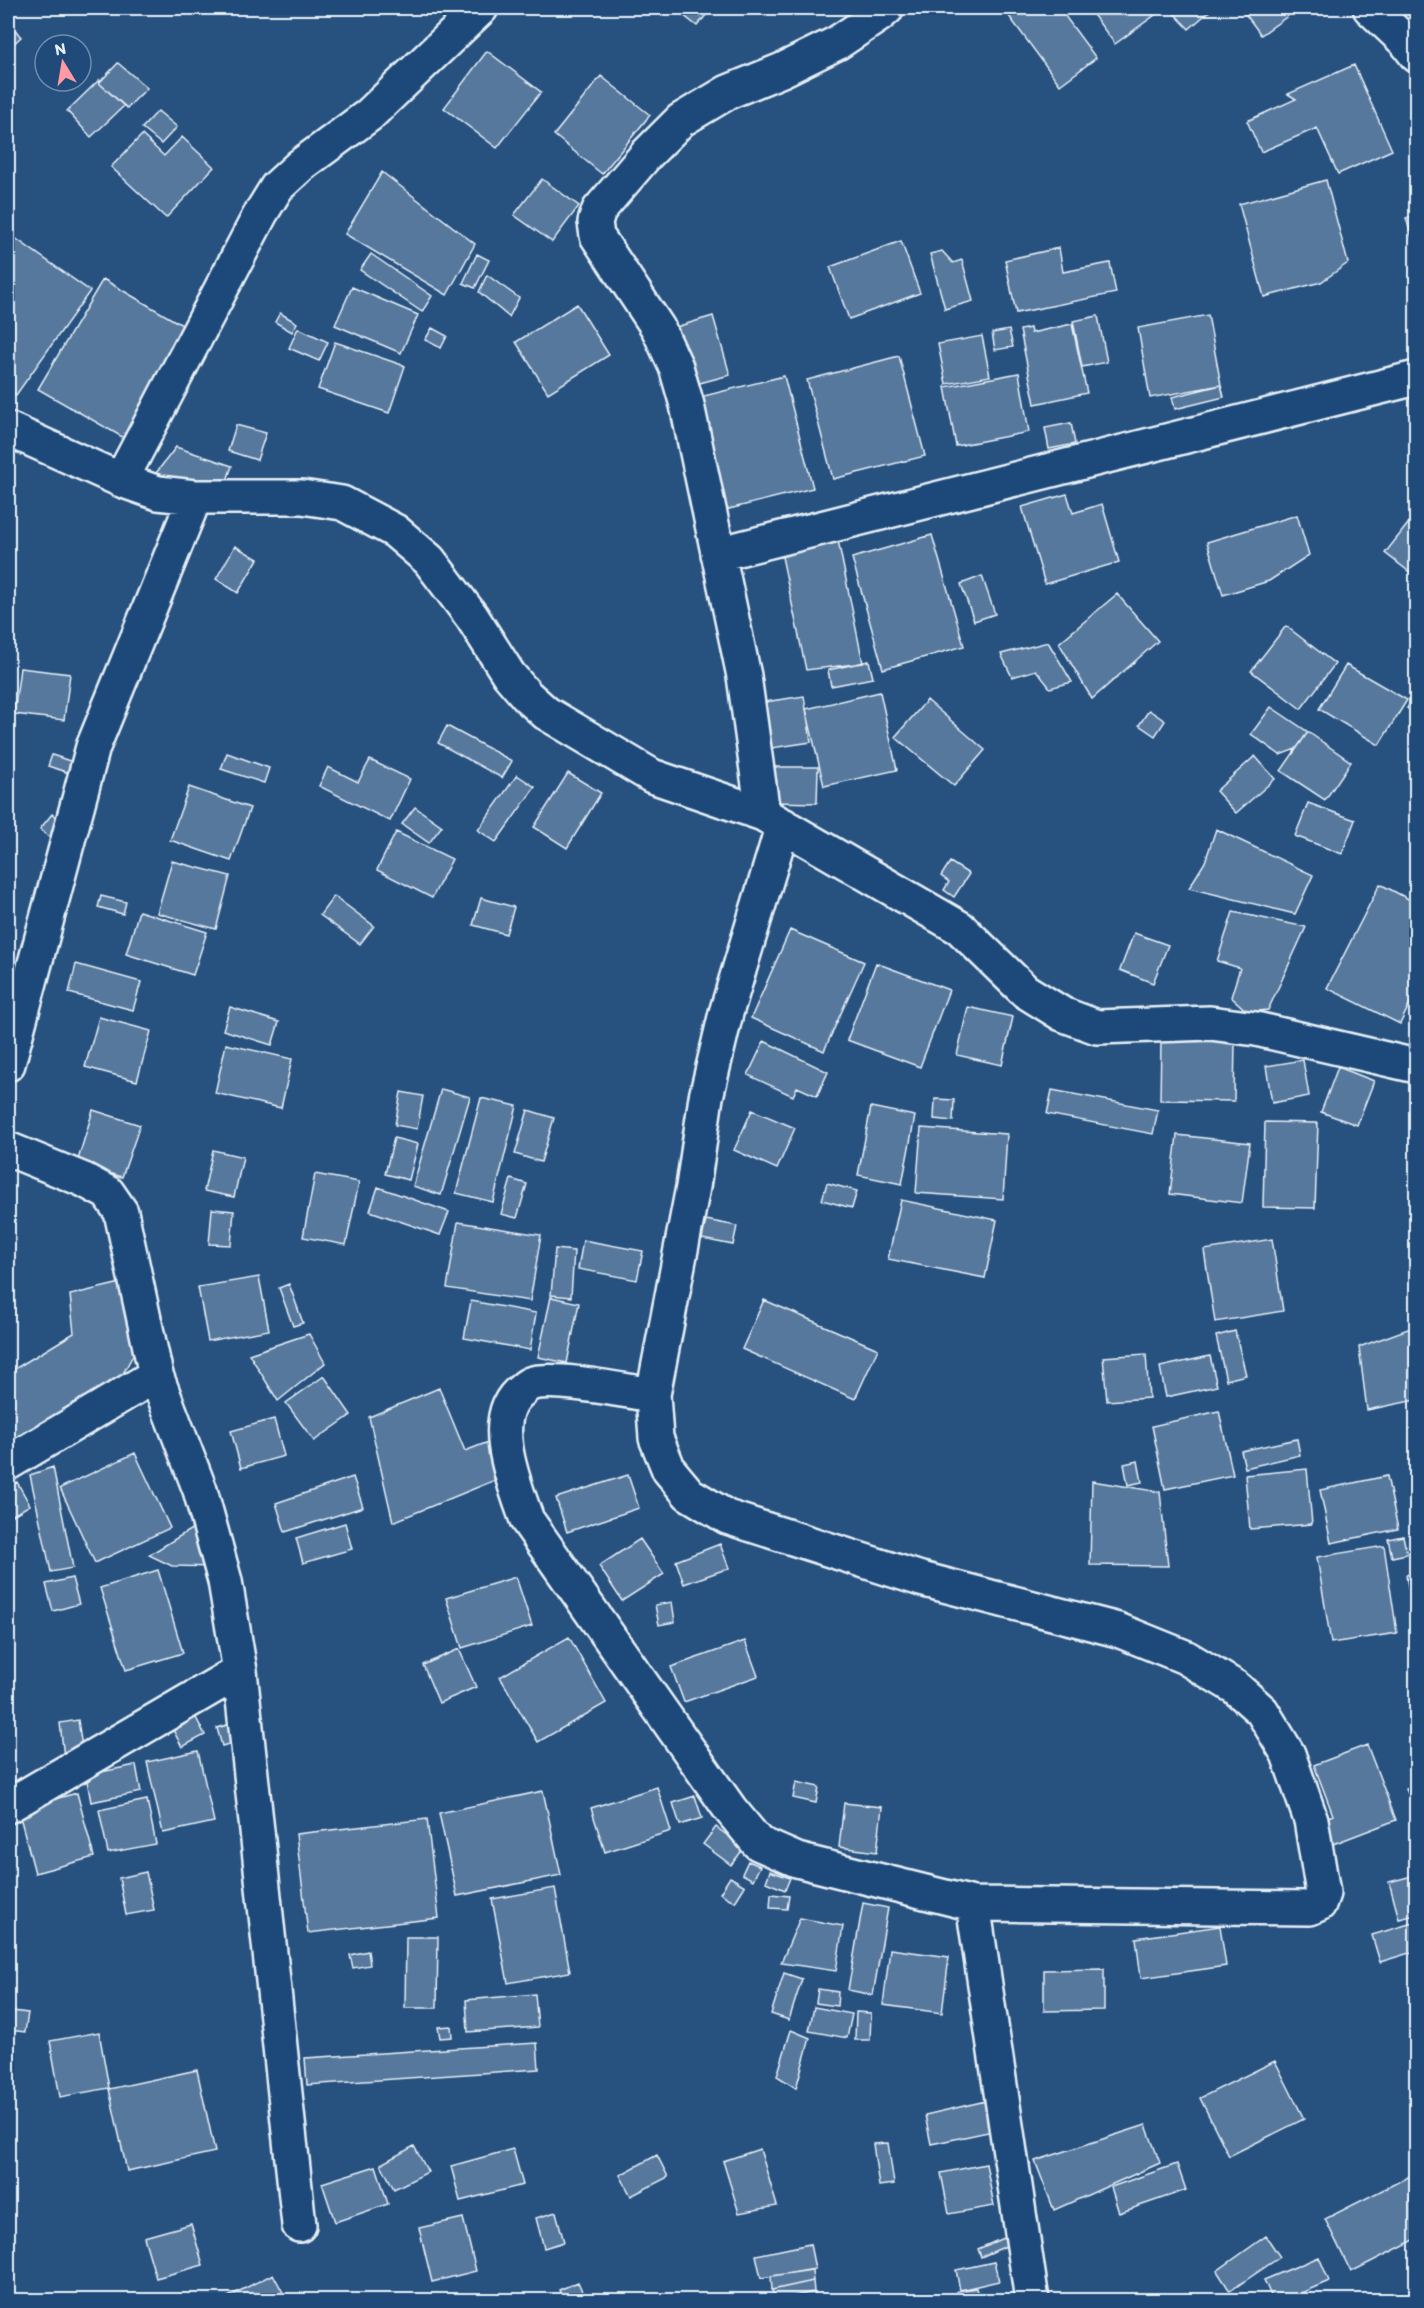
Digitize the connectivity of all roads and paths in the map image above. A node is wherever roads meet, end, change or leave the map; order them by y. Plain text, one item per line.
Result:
1 (481, 8) edge
2 (887, 8) edge
3 (1370, 8) edge
4 (1416, 55) edge
5 (1416, 378) edge
6 (8, 429) edge
7 (121, 480) junction
8 (195, 497) junction
9 (718, 554) junction
10 (773, 820) junction
11 (8, 1064) edge
12 (1416, 1066) edge
13 (8, 1149) edge
14 (156, 1375) junction
15 (653, 1395) junction
16 (8, 1463) edge
17 (240, 1671) junction
18 (8, 1806) edge
19 (973, 1904) junction
20 (299, 2225) dead end
21 (1032, 2301) edge

1 - 7 street
2 - 9 street
3 - 4 street
5 - 9 street
6 - 7 street
7 - 8 street
8 - 10 street
8 - 11 street
9 - 10 street
10 - 12 street
10 - 15 street
13 - 14 street
14 - 16 street
14 - 17 street
15 - 19 street
15 - 19 street
17 - 18 street
17 - 20 street
19 - 21 street

